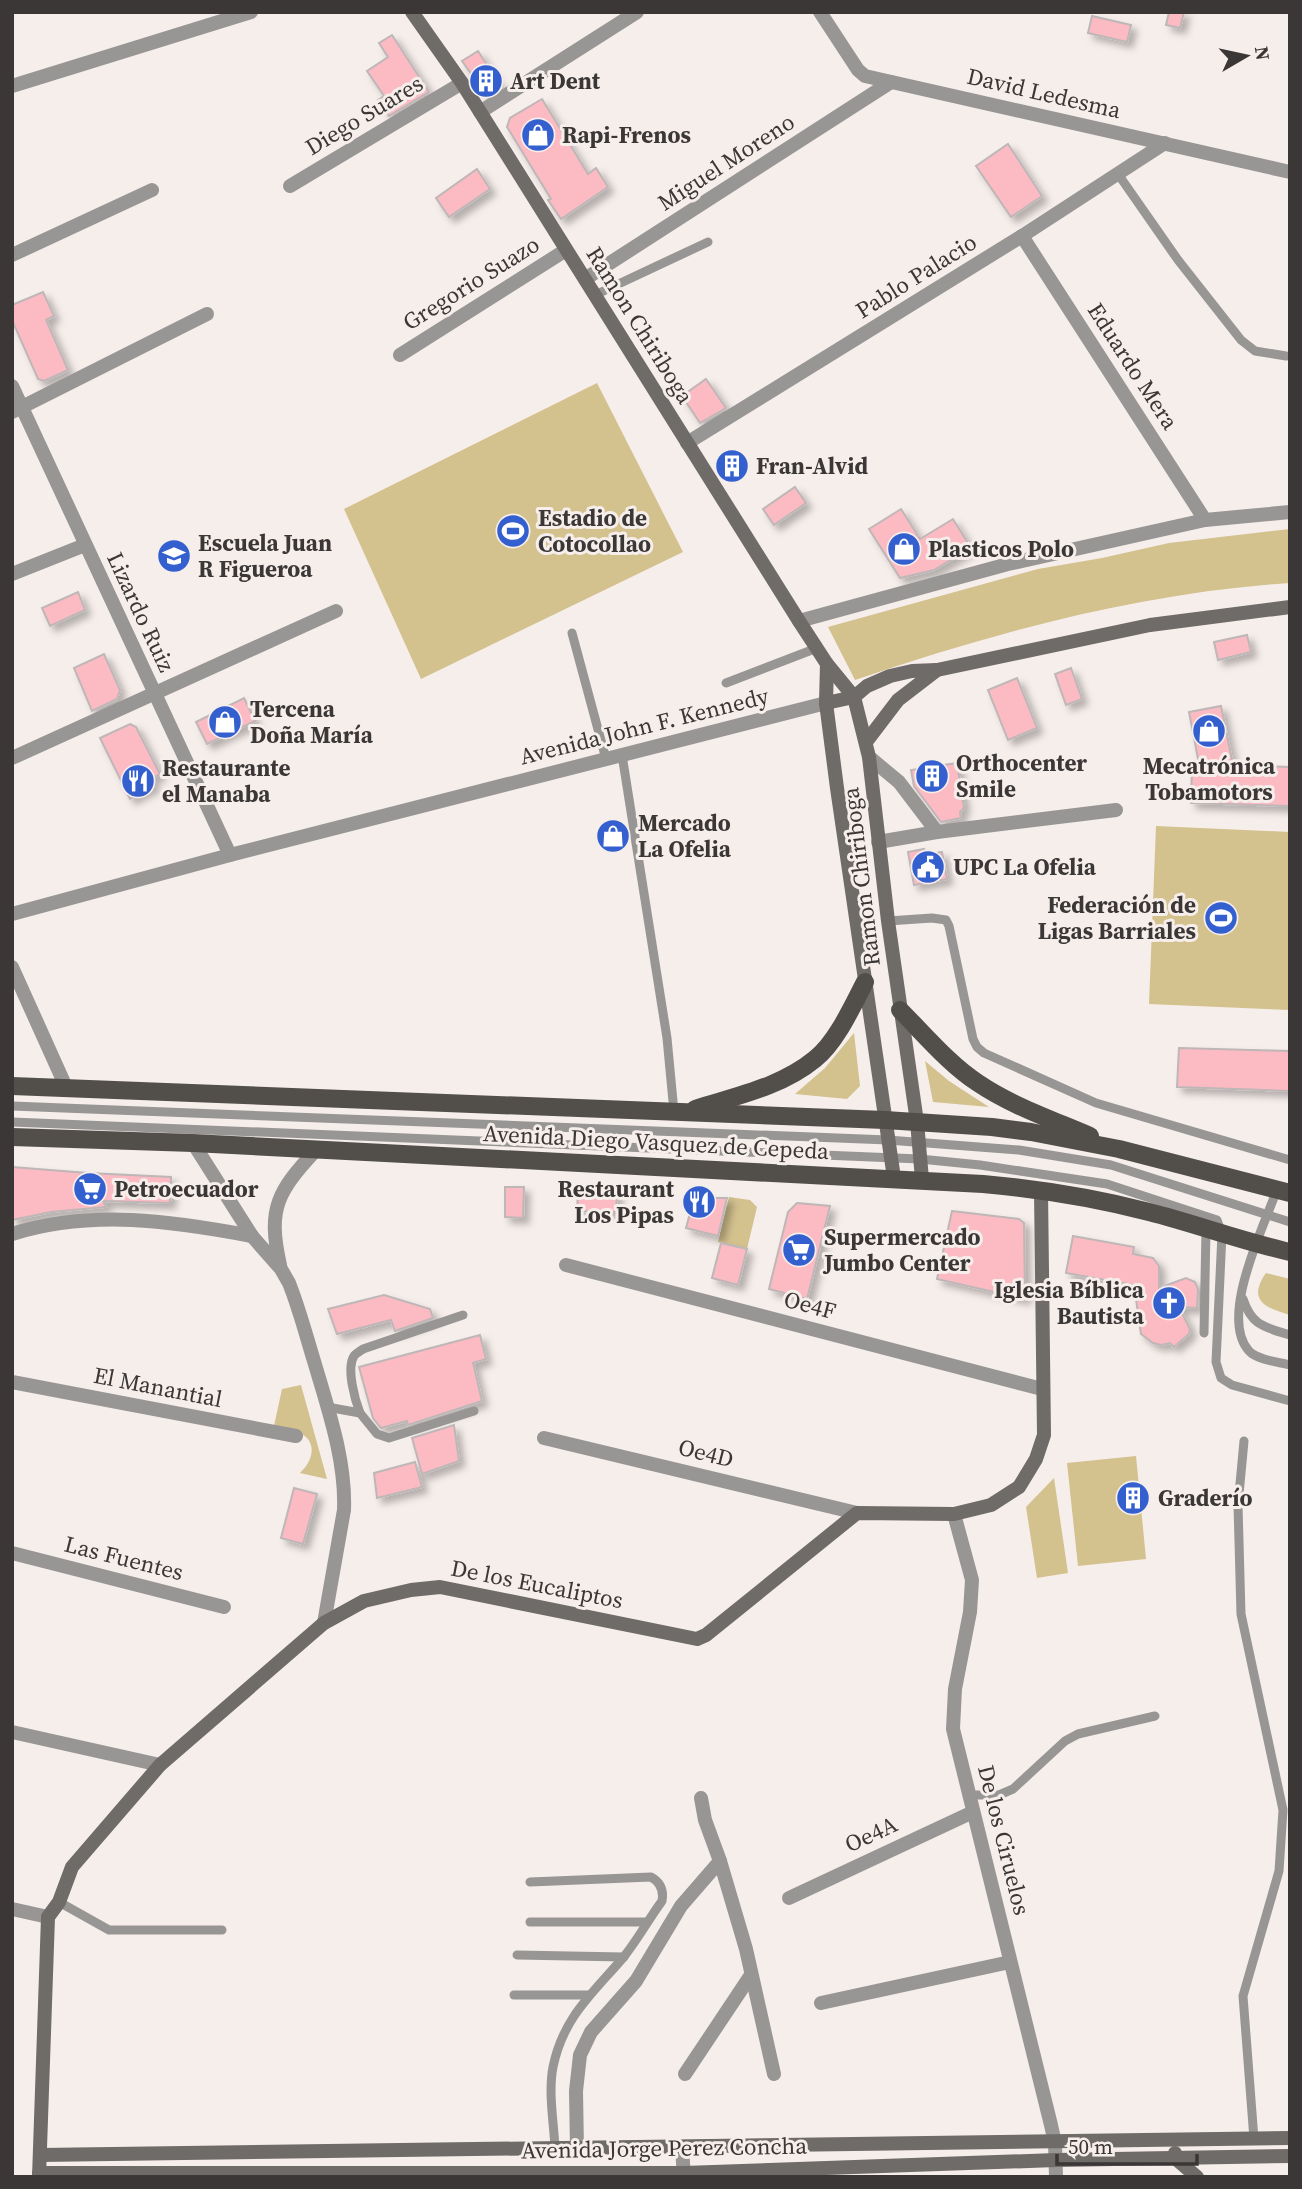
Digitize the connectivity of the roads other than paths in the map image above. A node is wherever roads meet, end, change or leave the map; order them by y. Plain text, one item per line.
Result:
1 (251, 12) edge
2 (412, 12) edge
3 (637, 12) edge
4 (820, 12) edge
5 (891, 82) junction
6 (462, 83) junction
7 (12, 86) edge
8 (480, 112) junction
9 (1166, 143) junction
10 (1290, 172) edge
11 (1118, 174) junction
12 (290, 186) dead end
13 (152, 190) dead end
14 (1022, 236) junction
15 (708, 242) dead end
16 (566, 250) junction
17 (12, 255) edge
18 (585, 279) junction
19 (595, 295) junction
20 (207, 314) dead end
21 (400, 355) dead end
22 (1286, 356) dead end
23 (12, 386) edge
24 (17, 410) edge
25 (687, 443) junction
26 (1290, 512) edge
27 (1205, 520) junction
28 (85, 545) junction
29 (12, 574) edge
30 (1290, 607) edge
31 (336, 611) dead end
32 (799, 621) junction
33 (572, 633) dead end
34 (817, 648) junction
35 (827, 664) junction
36 (937, 670) junction
37 (726, 683) dead end
38 (155, 695) junction
39 (855, 697) junction
40 (826, 703) junction
41 (866, 742) junction
42 (622, 755) junction
43 (869, 757) junction
44 (12, 758) edge
45 (606, 760) junction
46 (1116, 810) dead end
47 (937, 832) junction
48 (878, 842) junction
49 (230, 855) junction
50 (12, 914) edge
51 (888, 921) junction
52 (12, 967) edge
53 (865, 982) junction
54 (900, 1010) junction
55 (12, 1086) edge
56 (66, 1087) junction
57 (12, 1106) edge
58 (679, 1112) junction
59 (886, 1120) junction
60 (12, 1122) edge
61 (917, 1122) junction
62 (12, 1137) edge
63 (888, 1140) junction
64 (192, 1143) junction
65 (919, 1143) junction
66 (1119, 1149) junction
67 (316, 1150) junction
68 (891, 1158) junction
69 (920, 1159) junction
70 (1290, 1160) edge
71 (894, 1178) junction
72 (922, 1180) junction
73 (1041, 1190) junction
74 (1283, 1191) edge
75 (1268, 1215) junction
76 (1290, 1222) edge
77 (1214, 1231) junction
78 (12, 1234) edge
79 (252, 1236) junction
80 (1256, 1244) junction
81 (1290, 1252) edge
82 (566, 1265) dead end
83 (281, 1269) junction
84 (1241, 1290) junction
85 (463, 1315) dead end
86 (1205, 1333) dead end
87 (1290, 1335) edge
88 (1290, 1365) edge
89 (12, 1382) edge
90 (1042, 1389) junction
91 (1290, 1401) edge
92 (327, 1407) junction
93 (474, 1411) dead end
94 (360, 1413) junction
95 (296, 1436) dead end
96 (544, 1438) dead end
97 (1244, 1441) dead end
98 (857, 1513) junction
99 (954, 1514) junction
100 (12, 1553) edge
101 (224, 1607) dead end
102 (324, 1623) junction
103 (1155, 1716) dead end
104 (12, 1732) edge
105 (160, 1765) junction
106 (969, 1795) junction
107 (701, 1798) dead end
108 (973, 1812) junction
109 (720, 1861) junction
110 (530, 1882) dead end
111 (789, 1898) dead end
112 (59, 1902) junction
113 (12, 1909) edge
114 (48, 1917) junction
115 (530, 1922) dead end
116 (646, 1922) junction
117 (222, 1930) dead end
118 (517, 1955) dead end
119 (624, 1957) junction
120 (1010, 1962) junction
121 (751, 1975) junction
122 (514, 1995) dead end
123 (588, 1995) junction
124 (821, 2003) dead end
125 (685, 2074) dead end
126 (774, 2074) dead end
127 (1290, 2138) edge
128 (1254, 2139) junction
129 (1174, 2140) junction
130 (1055, 2143) junction
131 (682, 2148) junction
132 (555, 2149) junction
133 (577, 2149) junction
134 (40, 2155) junction
135 (1290, 2156) edge
136 (1175, 2158) junction
137 (1056, 2161) junction
138 (804, 2173) edge
139 (39, 2175) edge
140 (684, 2175) edge
141 (1056, 2177) edge
142 (1197, 2177) edge

1 - 7 street
2 - 6 street, Ramon Chiriboga
3 - 8 street
4 - 5 street, David Ledesma
5 - 9 street, David Ledesma
5 - 18 street, Miguel Moreno
6 - 8 street, Ramon Chiriboga
6 - 12 street, Diego Suares
8 - 16 street, Ramon Chiriboga
9 - 10 street, David Ledesma
9 - 11 street, Pablo Palacio
11 - 14 street, Pablo Palacio
11 - 22 lane
13 - 17 street
14 - 25 street, Pablo Palacio
14 - 27 street, Eduardo Mera
15 - 19 lane
16 - 18 street, Ramon Chiriboga
16 - 21 street, Gregorio Suazo
18 - 19 street, Ramon Chiriboga
19 - 25 street, Ramon Chiriboga
20 - 24 street
23 - 24 street, Lizardo Ruiz
24 - 28 street, Lizardo Ruiz
25 - 32 street, Ramon Chiriboga
26 - 27 street
27 - 32 street
28 - 29 street
28 - 38 street, Lizardo Ruiz
30 - 36 street, Avenida John F. Kennedy
31 - 38 street
32 - 34 street, Ramon Chiriboga
33 - 45 lane
34 - 35 street, Ramon Chiriboga
34 - 37 lane
35 - 39 street, Ramon Chiriboga
35 - 40 street, Ramon Chiriboga
36 - 39 street, Avenida John F. Kennedy
36 - 41 street
38 - 44 street
38 - 49 street, Lizardo Ruiz
39 - 40 street, Avenida John F. Kennedy
39 - 41 street, Ramon Chiriboga
40 - 42 street, Avenida John F. Kennedy
40 - 53 street, Ramon Chiriboga
41 - 43 street, Ramon Chiriboga
42 - 45 street, Avenida John F. Kennedy
42 - 58 lane
43 - 47 street
43 - 48 street, Ramon Chiriboga
45 - 49 street, Avenida John F. Kennedy
46 - 47 street
47 - 48 street
48 - 51 street, Ramon Chiriboga
49 - 50 street, Avenida John F. Kennedy
51 - 54 street, Ramon Chiriboga
51 - 70 lane
52 - 56 street
53 - 58 main road
53 - 59 street, Ramon Chiriboga
54 - 61 street, Ramon Chiriboga
54 - 66 main road
55 - 56 main road, Avenida Diego Vasquez de Cepeda
56 - 58 main road, Avenida Diego Vasquez de Cepeda
57 - 63 lane
58 - 59 main road, Avenida Diego Vasquez de Cepeda
59 - 61 main road, Avenida Diego Vasquez de Cepeda
59 - 63 street, Ramon Chiriboga
60 - 68 lane
61 - 65 street, Ramon Chiriboga
61 - 66 main road, Avenida Diego Vasquez de Cepeda
62 - 64 main road, Avenida Diego Vasquez de Cepeda
63 - 65 lane
63 - 68 street, Ramon Chiriboga
64 - 67 main road, Avenida Diego Vasquez de Cepeda
64 - 79 street
65 - 69 street, Ramon Chiriboga
65 - 75 lane
66 - 74 main road, Avenida Diego Vasquez de Cepeda
67 - 71 main road, Avenida Diego Vasquez de Cepeda
67 - 83 street
68 - 69 lane
68 - 71 street, Ramon Chiriboga
69 - 72 street, Ramon Chiriboga
69 - 77 lane
71 - 72 main road, Avenida Diego Vasquez de Cepeda
72 - 73 main road, Avenida Diego Vasquez de Cepeda
73 - 77 main road, Avenida Diego Vasquez de Cepeda
73 - 90 street
74 - 75 lane
75 - 76 lane
75 - 80 lane
77 - 80 main road, Avenida Diego Vasquez de Cepeda
77 - 86 lane
77 - 91 lane
78 - 79 street
79 - 83 street
80 - 81 main road, Avenida Diego Vasquez de Cepeda
80 - 84 lane
82 - 90 street, Oe4F
83 - 92 street
84 - 87 lane
84 - 88 lane
85 - 94 lane
89 - 95 street, El Manantial
90 - 99 street
92 - 94 lane
92 - 102 street
93 - 94 lane
96 - 98 street, Oe4D
97 - 128 lane
98 - 99 street
98 - 102 street, De los Eucaliptos
99 - 106 street, De los Ciruelos
100 - 101 street, Las Fuentes
102 - 105 street, De los Eucaliptos
103 - 106 lane
104 - 105 street
105 - 112 street, De los Eucaliptos
106 - 108 street, De los Ciruelos
107 - 109 street
108 - 111 street, Oe4A
108 - 120 street, De los Ciruelos
109 - 121 street
109 - 133 street
110 - 116 lane
112 - 114 street, De los Eucaliptos
112 - 117 lane
113 - 114 street
114 - 134 street
115 - 116 lane
116 - 119 lane
118 - 119 lane
119 - 123 lane
120 - 124 street
120 - 130 street, De los Ciruelos
121 - 125 street
121 - 126 street
122 - 123 lane
123 - 132 lane
127 - 128 street, Avenida Jorge Perez Concha
128 - 129 street, Avenida Jorge Perez Concha
129 - 130 street, Avenida Jorge Perez Concha
129 - 136 street
130 - 131 street, Avenida Jorge Perez Concha
130 - 137 street, De los Ciruelos
131 - 133 street, Avenida Jorge Perez Concha
131 - 140 street
132 - 133 street, Avenida Jorge Perez Concha
132 - 134 street, Avenida Jorge Perez Concha
134 - 139 street
135 - 136 street, Avenida Jorge Perez Concha
136 - 137 street, Avenida Jorge Perez Concha
136 - 142 street
137 - 138 street, Avenida Jorge Perez Concha
137 - 141 street, De los Ciruelos
138 - 140 street, Avenida Jorge Perez Concha
139 - 140 street, Avenida Jorge Perez Concha

